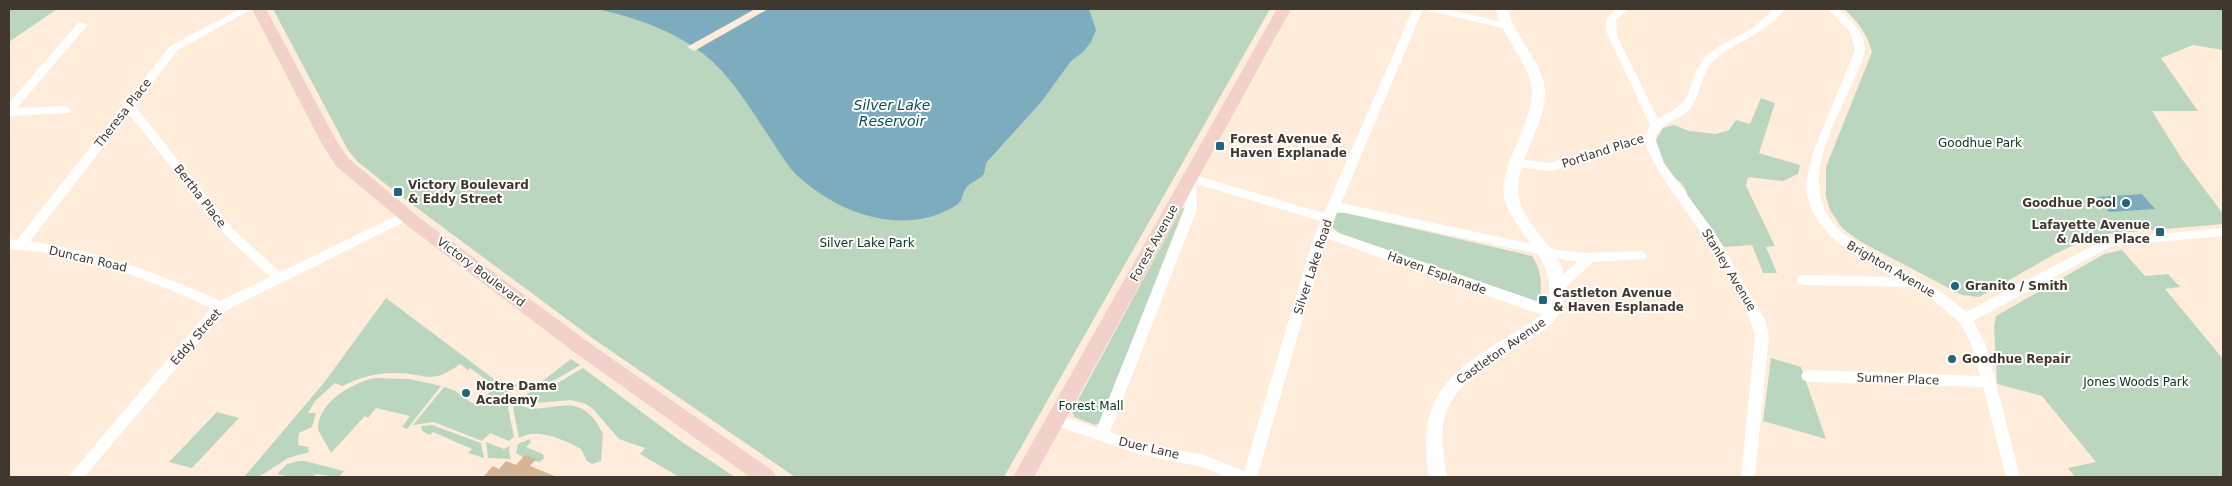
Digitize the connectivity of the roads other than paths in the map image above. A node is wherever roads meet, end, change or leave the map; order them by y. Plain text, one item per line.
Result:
1 (247, 9) edge
2 (259, 9) edge
3 (1284, 9) edge
4 (1418, 9) edge
5 (1433, 9) edge
6 (1502, 9) edge
7 (1622, 9) edge
8 (1780, 9) edge
9 (1833, 9) edge
10 (82, 25) dead end
11 (1507, 26) junction
12 (129, 106) junction
13 (65, 110) dead end
14 (9, 111) edge
15 (1656, 125) junction
16 (1649, 138) junction
17 (1518, 163) junction
18 (1190, 178) junction
19 (1333, 206) junction
20 (406, 216) junction
21 (1328, 219) junction
22 (1322, 232) junction
23 (2223, 233) edge
24 (15, 244) edge
25 (1548, 253) junction
26 (1641, 256) dead end
27 (1590, 258) junction
28 (279, 278) junction
29 (1803, 280) dead end
30 (1916, 282) junction
31 (1558, 287) junction
32 (220, 307) junction
33 (1552, 312) junction
34 (1965, 319) junction
35 (1808, 376) dead end
36 (1988, 382) junction
37 (1056, 420) junction
38 (1101, 436) junction
39 (75, 477) edge
40 (766, 477) edge
41 (1023, 477) edge
42 (1242, 477) edge
43 (1250, 477) edge
44 (1438, 477) edge
45 (1748, 477) edge
46 (2013, 477) edge

1 - 12 street, Theresa Place
2 - 20 main road, Victory Boulevard
3 - 18 main road, Forest Avenue
4 - 19 street, Silver Lake Road
5 - 11 street
6 - 11 street, Castleton Avenue
7 - 15 street
8 - 15 street, Portland Place
9 - 30 street, Brighton Avenue
10 - 14 street
11 - 17 street, Castleton Avenue
12 - 24 street, Theresa Place
12 - 28 street, Bertha Place
13 - 14 street
15 - 16 street, Portland Place
16 - 17 street, Portland Place
16 - 45 street, Stanley Avenue
17 - 25 street, Castleton Avenue
18 - 21 street
18 - 37 main road, Forest Avenue
18 - 38 street
19 - 21 street, Silver Lake Road
19 - 25 street
20 - 28 street, Eddy Street
20 - 40 main road, Victory Boulevard
21 - 22 street, Silver Lake Road
22 - 33 street, Haven Esplanade
22 - 43 street, Silver Lake Road
23 - 34 street
24 - 32 street, Duncan Road
25 - 27 street
25 - 31 street, Castleton Avenue
26 - 27 street
27 - 31 street
28 - 32 street, Eddy Street
29 - 30 street
30 - 34 street, Brighton Avenue
31 - 33 street, Castleton Avenue
32 - 39 street, Eddy Street
33 - 44 street, Castleton Avenue
34 - 36 street, Brighton Avenue
35 - 36 street, Sumner Place
36 - 46 street, Brighton Avenue
37 - 38 street, Duer Lane
37 - 41 main road, Forest Avenue
38 - 42 street, Duer Lane

